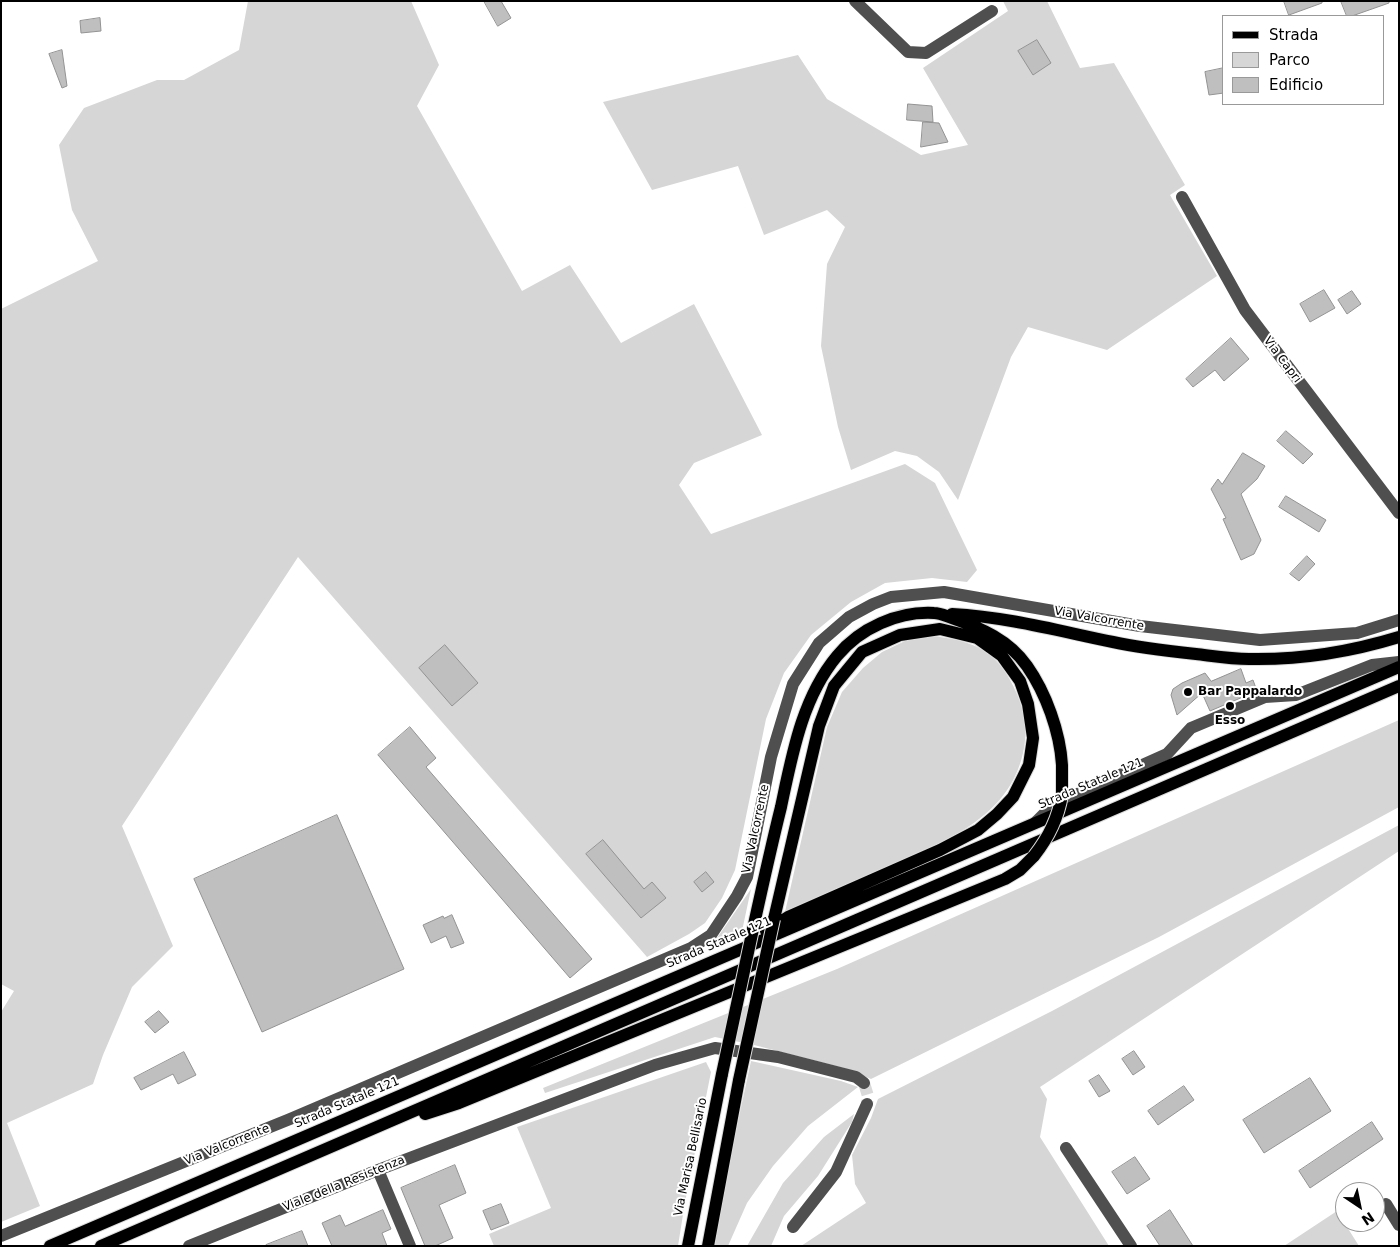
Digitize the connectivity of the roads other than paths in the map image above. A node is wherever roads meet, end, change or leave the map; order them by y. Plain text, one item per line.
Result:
1 (855, 1) edge
2 (992, 11) dead end
3 (1182, 197) dead end
4 (1399, 513) edge
5 (935, 612) junction
6 (1399, 620) edge
7 (1399, 637) edge
8 (1399, 662) edge
9 (1399, 667) edge
10 (1399, 686) edge
11 (1036, 822) junction
12 (738, 950) junction
13 (864, 1083) dead end
14 (867, 1104) tunnel mouth
15 (356, 1136) junction
16 (1066, 1148) dead end
17 (378, 1170) junction
18 (1386, 1204) dead end
19 (1399, 1225) edge
20 (792, 1227) dead end
21 (1, 1236) edge
22 (196, 1244) edge
23 (50, 1246) edge
24 (101, 1246) edge
25 (410, 1246) edge
26 (688, 1246) edge
27 (708, 1246) edge
28 (1130, 1246) edge

1 - 2 street
3 - 4 street, Via Capri
5 - 7 main road
5 - 15 main road, bridge
5 - 26 main road, Via Marisa Bellisario, bridge
6 - 21 street, Via Valcorrente
8 - 11 street
9 - 11 main road, Strada Statale 121
10 - 15 main road
11 - 12 main road, Strada Statale 121
12 - 23 main road, Strada Statale 121
12 - 27 main road, bridge
13 - 17 street, Viale della Resistenza
14 - 20 street
15 - 24 main road
16 - 28 street
17 - 22 street, Viale della Resistenza
17 - 25 street
18 - 19 street

